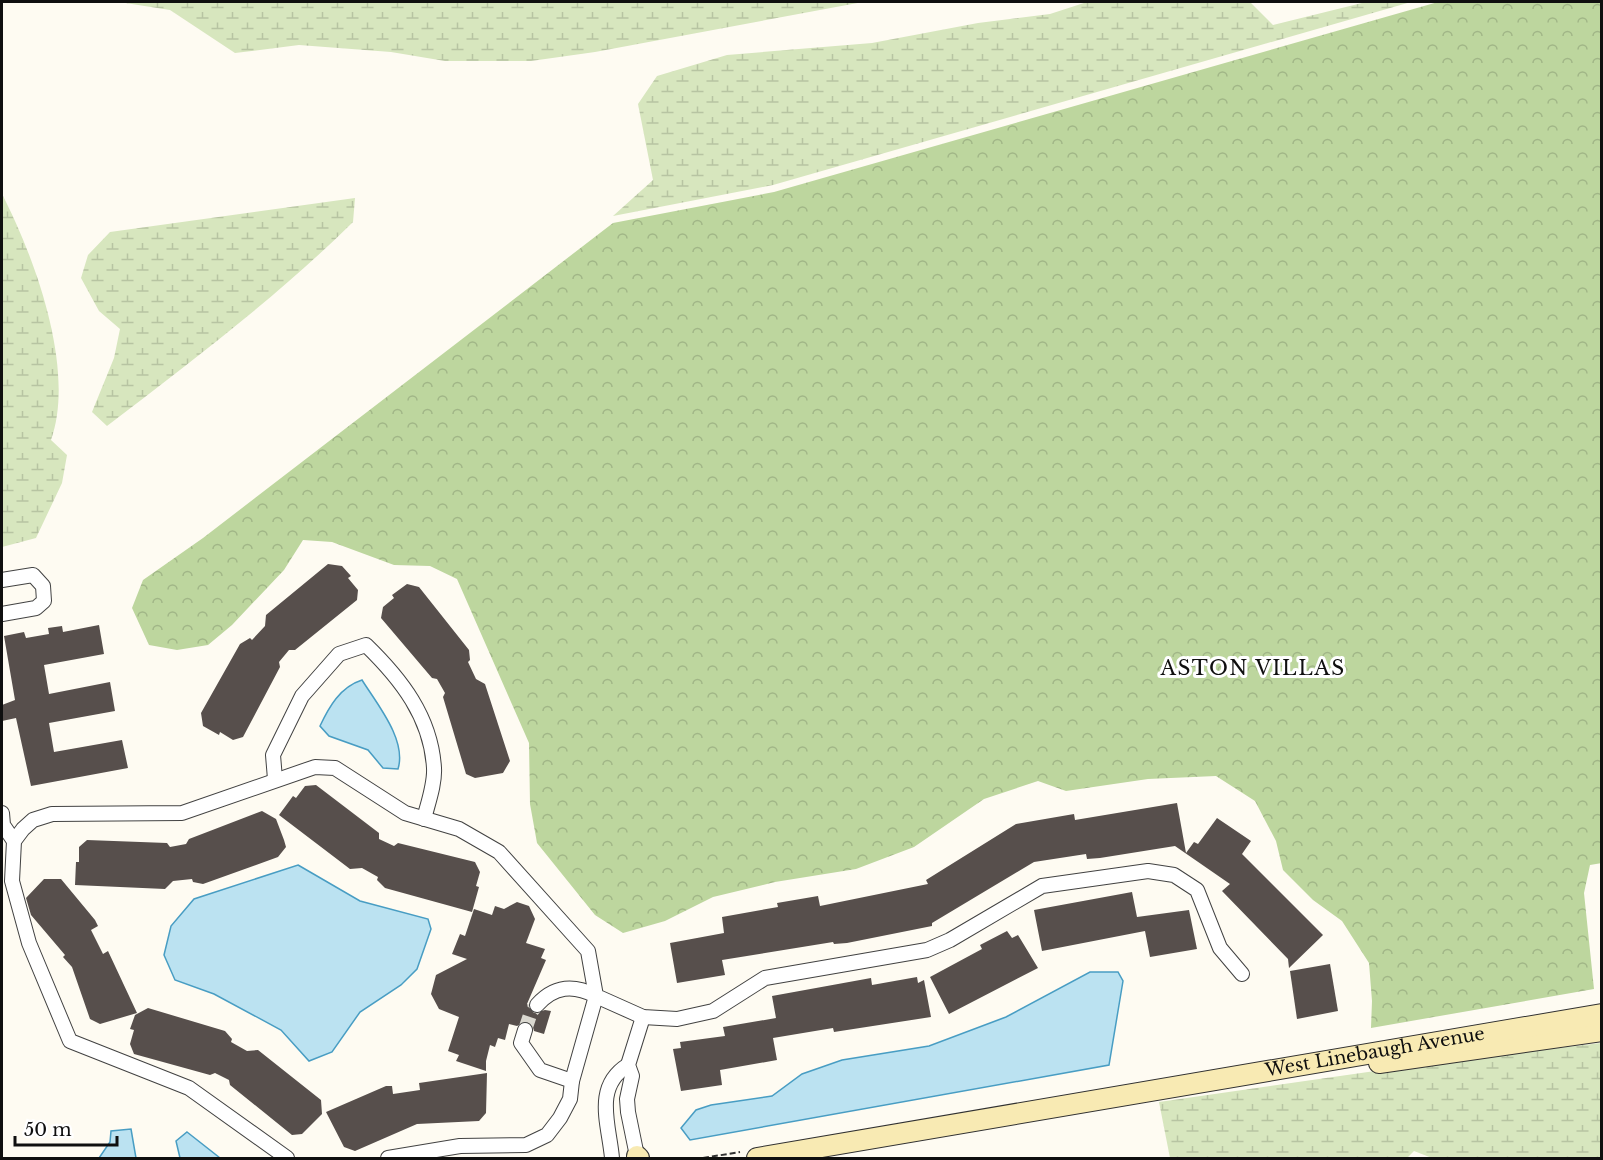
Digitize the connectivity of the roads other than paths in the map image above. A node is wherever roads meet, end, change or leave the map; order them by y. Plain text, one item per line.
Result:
1 (2, 580) edge
2 (2, 614) edge
3 (275, 779) junction
4 (2, 813) edge
5 (424, 819) junction
6 (14, 841) junction
7 (1242, 974) dead end
8 (596, 996) junction
9 (537, 1005) tunnel mouth
10 (1602, 1014) edge
11 (643, 1017) junction
12 (525, 1030) tunnel mouth
13 (1602, 1031) edge
14 (628, 1065) junction
15 (572, 1081) junction
16 (1150, 1093) junction
17 (638, 1157) edge
18 (287, 1158) edge
19 (388, 1158) edge
20 (612, 1158) edge
21 (757, 1158) edge

1 - 2 street
3 - 5 street
3 - 5 street
3 - 6 street
4 - 6 street
5 - 8 street
6 - 18 street
7 - 11 street
8 - 9 street
8 - 11 street
8 - 15 street
10 - 16 main road, West Linebaugh Avenue
11 - 14 street
12 - 15 street
13 - 16 main road, West Linebaugh Avenue
14 - 17 street
14 - 20 street
15 - 19 street
16 - 21 main road, West Linebaugh Avenue

